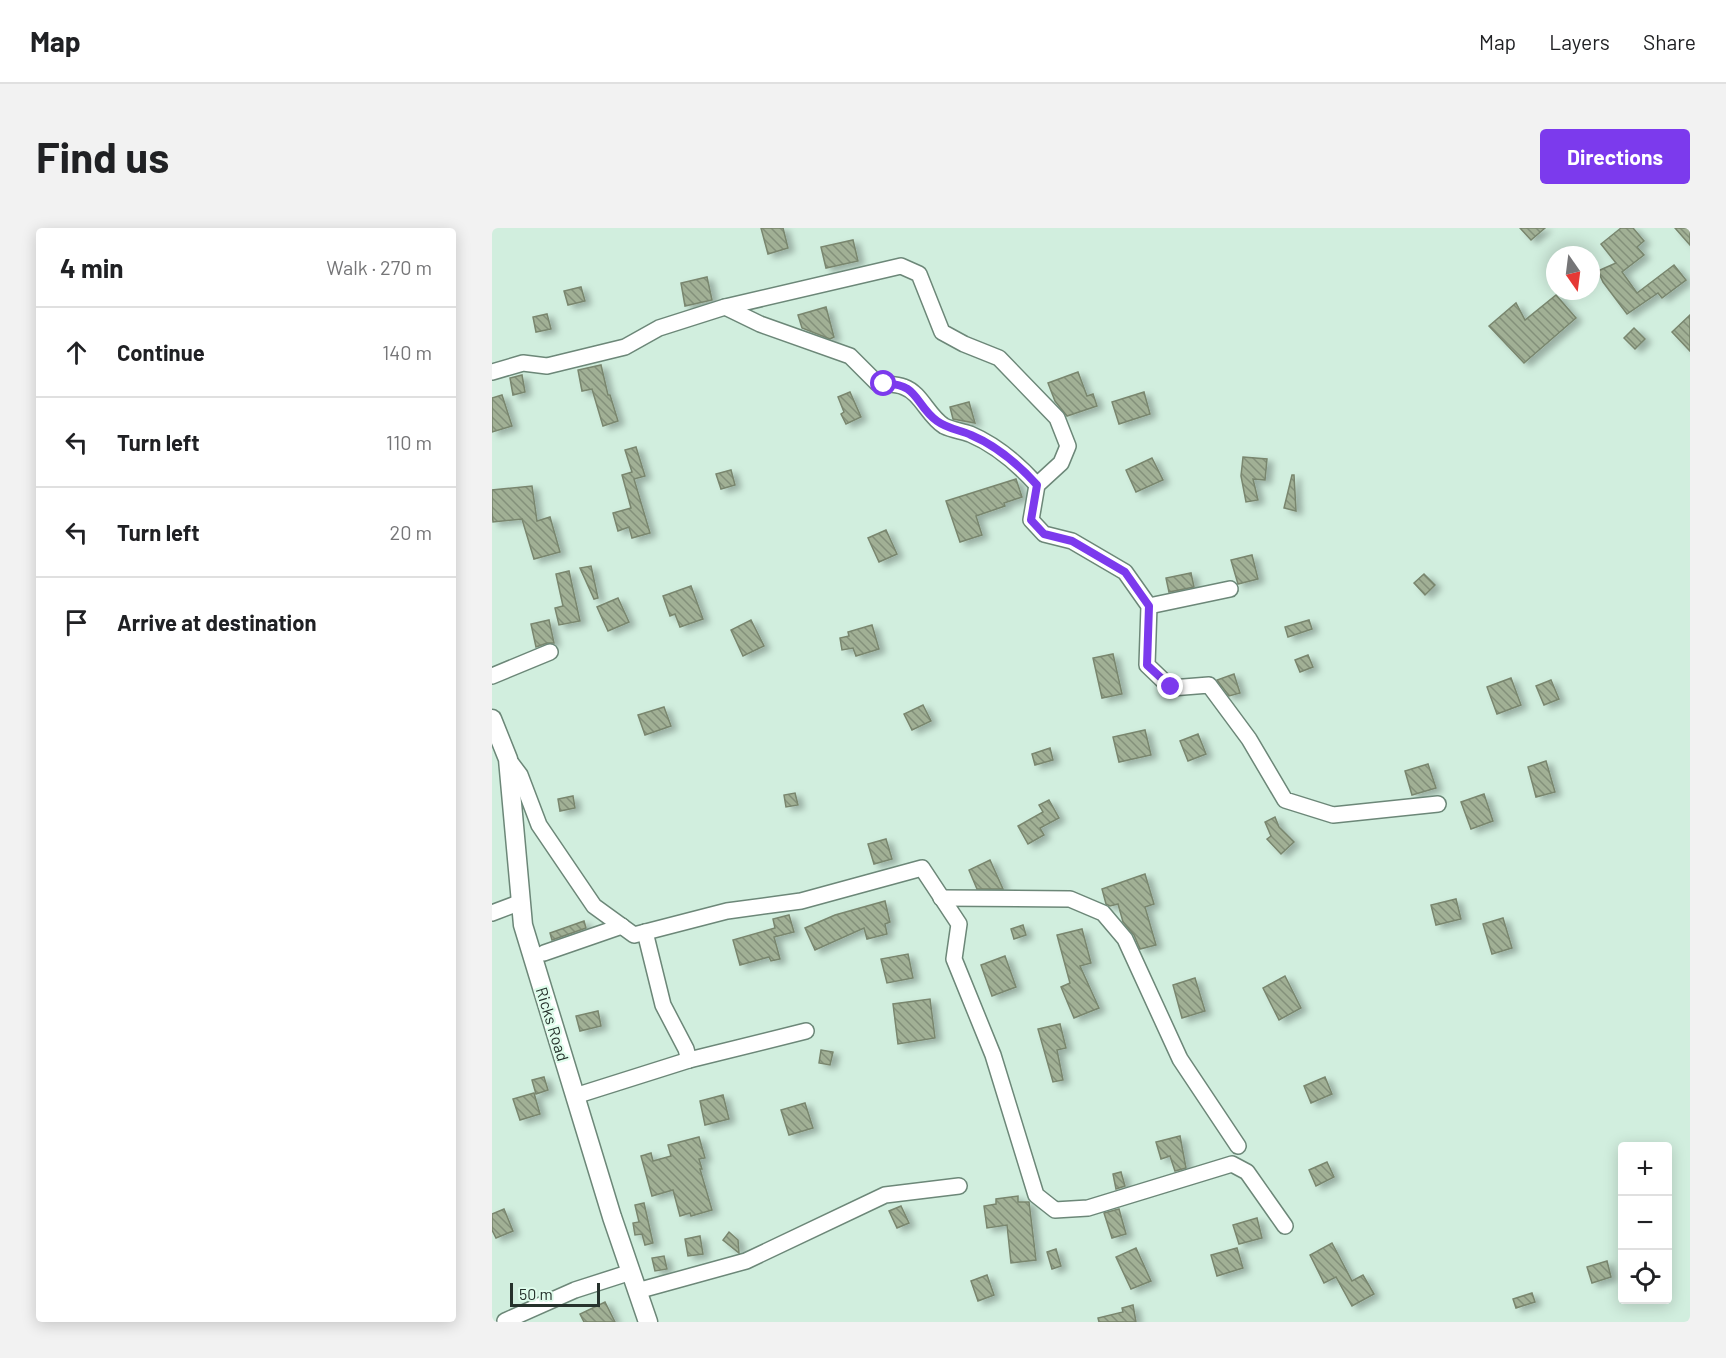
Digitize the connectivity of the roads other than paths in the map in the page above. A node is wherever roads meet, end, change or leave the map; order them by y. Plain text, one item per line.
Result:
1 (725, 307) junction
2 (492, 372) edge
3 (1037, 485) junction
4 (1230, 589) dead end
5 (1149, 606) junction
6 (550, 652) dead end
7 (492, 676) edge
8 (492, 719) edge
9 (508, 759) junction
10 (1438, 804) dead end
11 (941, 898) junction
12 (520, 902) junction
13 (492, 913) edge
14 (622, 926) junction
15 (645, 932) junction
16 (544, 953) dead end
17 (806, 1031) dead end
18 (689, 1060) junction
19 (575, 1096) junction
20 (1238, 1146) dead end
21 (959, 1186) dead end
22 (1285, 1226) dead end
23 (631, 1272) junction
24 (637, 1291) junction
25 (505, 1321) edge
26 (648, 1322) edge

1 - 2 street
1 - 3 street
1 - 3 street
3 - 5 street
4 - 5 street
5 - 10 street
6 - 7 street
8 - 9 street, Ricks Road
9 - 12 street, Ricks Road
9 - 14 street
11 - 15 street
11 - 20 street
11 - 22 street
12 - 13 street
12 - 19 street, Ricks Road
14 - 15 street
14 - 16 street
15 - 18 street
17 - 18 street
18 - 19 street
19 - 23 street, Ricks Road
21 - 24 street
23 - 24 street, Ricks Road
23 - 25 street
24 - 26 street, Ricks Road

